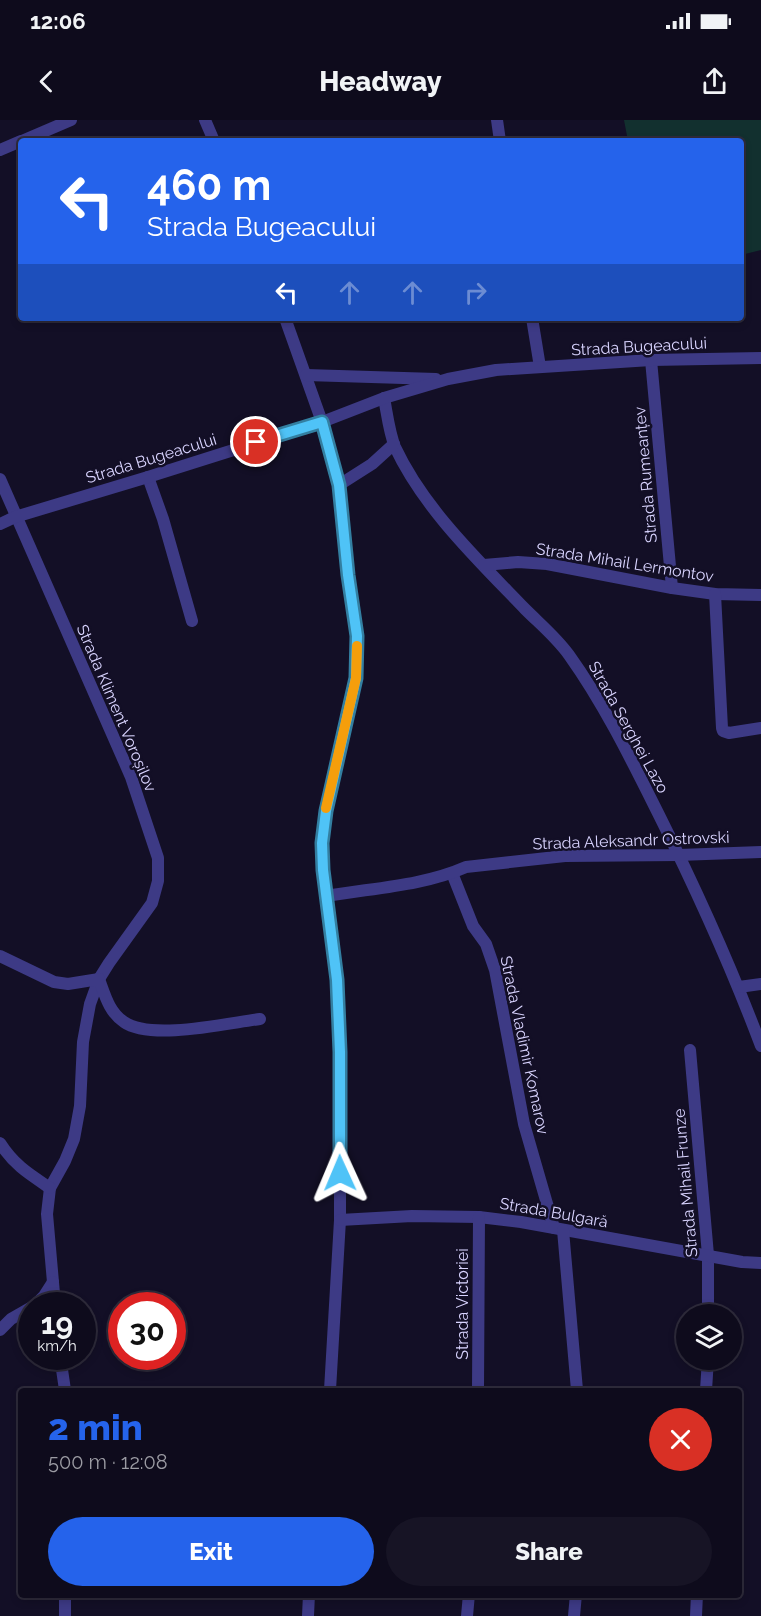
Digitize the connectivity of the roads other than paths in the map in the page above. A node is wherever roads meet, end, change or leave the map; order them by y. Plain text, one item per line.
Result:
1 (71, 120) edge
2 (205, 120) edge
3 (497, 120) edge
4 (28, 138) edge
5 (213, 138) edge
6 (500, 138) edge
7 (18, 142) edge
8 (0, 150) edge
9 (286, 321) edge
10 (532, 321) edge
11 (761, 358) edge
12 (651, 360) junction
13 (540, 367) junction
14 (306, 375) junction
15 (448, 379) junction
16 (384, 398) junction
17 (322, 422) junction
18 (394, 444) junction
19 (148, 477) junction
20 (0, 479) edge
21 (339, 485) junction
22 (15, 517) junction
23 (0, 524) edge
24 (484, 566) junction
25 (672, 588) junction
26 (715, 594) junction
27 (761, 596) edge
28 (192, 621) dead end
29 (761, 728) edge
30 (761, 852) edge
31 (679, 855) junction
32 (452, 873) junction
33 (327, 896) junction
34 (0, 956) edge
35 (99, 979) junction
36 (761, 984) edge
37 (739, 987) junction
38 (260, 1019) dead end
39 (761, 1046) edge
40 (690, 1050) dead end
41 (0, 1143) edge
42 (51, 1188) junction
43 (479, 1217) junction
44 (340, 1220) junction
45 (558, 1229) junction
46 (708, 1256) junction
47 (761, 1263) edge
48 (53, 1282) junction
49 (47, 1292) edge
50 (54, 1292) edge
51 (708, 1304) edge
52 (18, 1316) edge
53 (4, 1325) edge
54 (62, 1370) edge
55 (707, 1370) edge
56 (64, 1388) edge
57 (330, 1388) edge
58 (478, 1388) edge
59 (577, 1388) edge
60 (706, 1388) edge
61 (65, 1598) edge
62 (309, 1598) edge
63 (469, 1598) edge
64 (576, 1598) edge
65 (697, 1598) edge
66 (65, 1616) edge
67 (308, 1616) edge
68 (467, 1616) edge
69 (574, 1616) edge
70 (696, 1616) edge

1 - 4 street
2 - 5 street
3 - 6 street
7 - 8 street
9 - 14 street
10 - 13 street
11 - 12 street, Strada Bugeacului
12 - 13 street, Strada Bugeacului
12 - 25 street, Strada Rumeanțev
13 - 15 street, Strada Bugeacului
14 - 15 street, Strada Bugeacului
14 - 17 street
15 - 16 street, Strada Bugeacului
16 - 17 street, Strada Bugeacului
16 - 18 street, Strada Serghei Lazo
17 - 19 street, Strada Bugeacului
17 - 21 street
18 - 21 street
18 - 24 street, Strada Serghei Lazo
19 - 22 street, Strada Bugeacului
19 - 28 street
20 - 22 street, Strada Kliment Voroșilov
21 - 33 street
22 - 23 street, Strada Bugeacului
22 - 35 street, Strada Kliment Voroșilov
24 - 25 street, Strada Mihail Lermontov
24 - 31 street, Strada Serghei Lazo
25 - 26 street, Strada Mihail Lermontov
26 - 27 street, Strada Mihail Lermontov
26 - 29 street
30 - 31 street, Strada Aleksandr Ostrovski
31 - 32 street, Strada Aleksandr Ostrovski
31 - 37 street, Strada Serghei Lazo
32 - 33 street, Strada Aleksandr Ostrovski
32 - 45 street, Strada Vladimir Komarov
33 - 44 street
34 - 35 street
35 - 38 street
35 - 42 street, Strada Kliment Voroșilov
36 - 37 street
37 - 39 street, Strada Serghei Lazo
40 - 46 street, Strada Mihail Frunze
41 - 42 street
42 - 48 street, Strada Kliment Voroșilov
43 - 44 street, Strada Bulgară
43 - 45 street, Strada Bulgară
43 - 58 street, Strada Victoriei
44 - 57 street
45 - 46 street, Strada Bulgară
45 - 59 street, Strada Vladimir Komarov
46 - 47 street, Strada Bulgară
46 - 51 street, Strada Mihail Frunze
48 - 49 street
48 - 50 street, Strada Kliment Voroșilov
52 - 53 street
54 - 56 street
55 - 60 street
61 - 66 street
62 - 67 street
63 - 68 street
64 - 69 street
65 - 70 street

